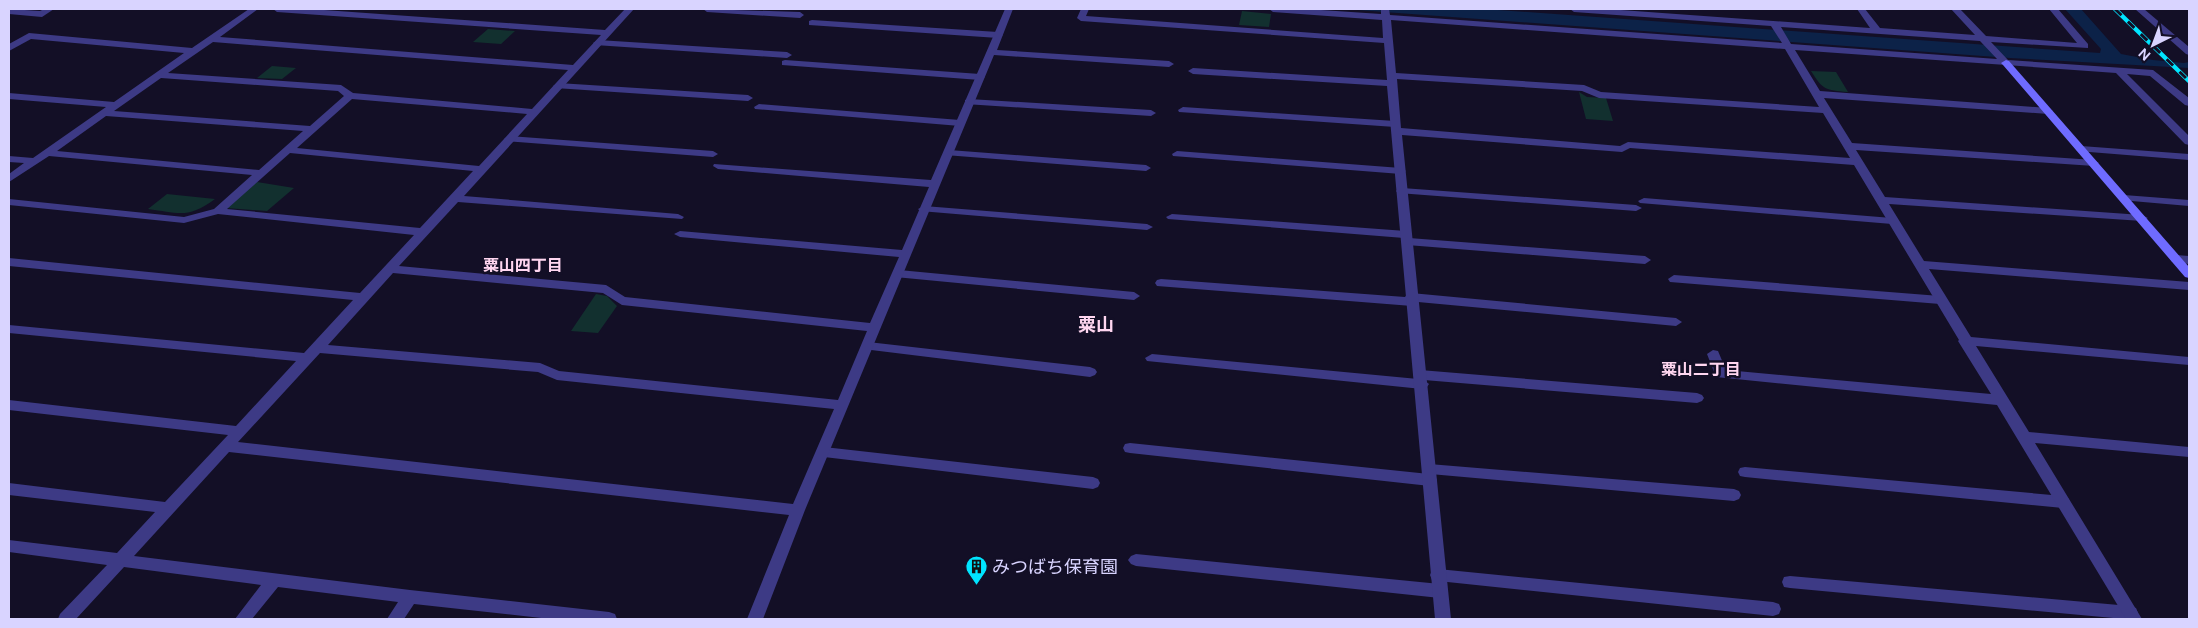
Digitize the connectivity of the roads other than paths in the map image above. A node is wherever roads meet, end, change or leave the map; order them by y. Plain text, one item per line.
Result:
1 (50, 9) edge
2 (254, 9) edge
3 (277, 9) edge
4 (630, 9) edge
5 (707, 9) edge
6 (1009, 9) edge
7 (1085, 9) edge
8 (1273, 9) edge
9 (1574, 9) edge
10 (1861, 9) edge
11 (1955, 9) edge
12 (2053, 9) edge
13 (2139, 9) edge
14 (9, 11) edge
15 (1385, 13) edge
16 (800, 16) dead end
17 (812, 23) dead end
18 (1775, 26) junction
19 (1877, 31) junction
20 (607, 33) junction
21 (998, 35) junction
22 (211, 39) junction
23 (1388, 41) junction
24 (1984, 41) junction
25 (598, 43) junction
26 (1786, 44) junction
27 (9, 48) edge
28 (194, 51) junction
29 (990, 52) junction
30 (2189, 52) edge
31 (2003, 61) junction
32 (1169, 64) dead end
33 (574, 68) junction
34 (1193, 70) dead end
35 (2120, 72) junction
36 (158, 75) junction
37 (980, 76) junction
38 (1392, 80) junction
39 (558, 86) junction
40 (1816, 94) junction
41 (9, 96) edge
42 (350, 96) junction
43 (748, 98) dead end
44 (969, 102) junction
45 (2189, 104) edge
46 (116, 105) junction
47 (759, 107) dead end
48 (1183, 110) dead end
49 (1825, 110) junction
50 (2048, 111) junction
51 (534, 112) junction
52 (1151, 113) dead end
53 (103, 114) junction
54 (960, 123) junction
55 (1396, 128) junction
56 (312, 130) junction
57 (509, 139) junction
58 (2189, 142) edge
59 (1847, 146) junction
60 (2081, 149) junction
61 (288, 150) junction
62 (949, 152) junction
63 (47, 153) junction
64 (713, 154) dead end
65 (1177, 154) dead end
66 (2189, 157) edge
67 (9, 158) edge
68 (36, 160) junction
69 (1856, 162) junction
70 (2094, 164) junction
71 (718, 166) dead end
72 (1146, 168) dead end
73 (481, 169) junction
74 (1401, 171) junction
75 (261, 173) junction
76 (9, 179) edge
77 (935, 184) junction
78 (1402, 191) junction
79 (454, 198) junction
80 (2124, 198) junction
81 (1880, 200) junction
82 (9, 202) edge
83 (2189, 203) edge
84 (924, 209) junction
85 (218, 211) junction
86 (678, 217) dead end
87 (1172, 217) dead end
88 (2142, 218) junction
89 (1892, 221) junction
90 (1147, 227) dead end
91 (421, 232) junction
92 (680, 234) dead end
93 (1406, 238) junction
94 (907, 254) junction
95 (2176, 259) junction
96 (1645, 260) dead end
97 (2189, 260) edge
98 (9, 262) edge
99 (1918, 264) junction
100 (389, 269) junction
101 (899, 274) junction
102 (2189, 274) edge
103 (1674, 279) dead end
104 (1161, 283) dead end
105 (2189, 286) edge
106 (1134, 296) dead end
107 (362, 297) junction
108 (1412, 299) junction
109 (1940, 300) junction
110 (1676, 322) dead end
111 (9, 328) edge
112 (875, 328) junction
113 (1964, 341) junction
114 (868, 346) junction
115 (317, 348) junction
116 (1713, 354) dead end
117 (307, 358) junction
118 (1152, 358) dead end
119 (2189, 361) edge
120 (1090, 372) dead end
121 (1421, 379) junction
122 (1697, 398) dead end
123 (2000, 400) junction
124 (9, 405) edge
125 (842, 406) junction
126 (240, 431) junction
127 (2023, 437) junction
128 (226, 446) junction
129 (1130, 448) dead end
130 (824, 452) junction
131 (2189, 452) edge
132 (1745, 472) dead end
133 (1430, 474) junction
134 (1093, 483) dead end
135 (9, 490) edge
136 (1734, 495) dead end
137 (2063, 502) junction
138 (168, 508) junction
139 (798, 510) junction
140 (9, 546) edge
141 (120, 560) junction
142 (1136, 560) dead end
143 (274, 580) junction
144 (1790, 582) dead end
145 (1439, 583) junction
146 (410, 597) junction
147 (1773, 609) dead end
148 (2132, 616) edge
149 (582, 618) edge
150 (66, 619) edge
151 (243, 619) edge
152 (395, 619) edge
153 (609, 619) edge
154 (755, 619) edge
155 (1443, 619) edge

1 - 14 street
2 - 22 street
3 - 20 street
4 - 20 street
5 - 16 street
6 - 21 street
7 - 23 street
8 - 15 street
9 - 18 street
10 - 19 street
11 - 24 street
12 - 24 street
13 - 30 street
15 - 23 street
15 - 26 street
17 - 21 street
18 - 19 street
18 - 26 street
19 - 24 street
20 - 25 street
21 - 29 street
22 - 28 street
22 - 33 street
23 - 38 street
24 - 31 street
25 - 33 street
25 - 37 street
26 - 31 street
26 - 40 street
27 - 28 street
28 - 36 street
29 - 32 street
29 - 37 street
31 - 35 street
31 - 50 street
33 - 39 street
34 - 38 street
35 - 45 street
35 - 58 street
36 - 42 street
36 - 46 street
37 - 44 street
38 - 49 street
38 - 55 street
39 - 43 street
39 - 51 street
40 - 49 street
40 - 50 street
41 - 46 street
42 - 51 street
42 - 56 street
44 - 52 street
44 - 54 street
46 - 53 street
47 - 54 street
48 - 55 street
49 - 59 street
50 - 60 street
51 - 57 street
53 - 56 street
53 - 63 street
54 - 62 street
55 - 69 street
55 - 74 street
56 - 61 street
57 - 64 street
57 - 73 street
59 - 69 street
59 - 70 street
60 - 66 street
60 - 70 street
61 - 73 street
61 - 75 street
62 - 72 street
62 - 77 street
63 - 68 street
63 - 75 street
65 - 74 street
67 - 68 street
68 - 76 street
69 - 81 street
70 - 80 street
71 - 77 street
73 - 79 street
74 - 78 street
75 - 85 street
77 - 84 street
78 - 89 street
78 - 93 street
79 - 86 street
79 - 91 street
80 - 83 street
80 - 88 street
81 - 88 street
81 - 89 street
82 - 85 street
84 - 90 street
84 - 94 street
85 - 91 street
87 - 93 street
88 - 95 street
89 - 99 street
91 - 100 street
92 - 94 street
93 - 96 street
93 - 108 street
94 - 101 street
95 - 97 street
95 - 102 street
98 - 107 street
99 - 105 street
99 - 109 street
100 - 107 street
100 - 112 street
101 - 106 street
101 - 112 street
103 - 109 street
104 - 108 street
107 - 115 street
108 - 110 street
108 - 121 street
109 - 113 street
111 - 117 street
112 - 114 street
113 - 119 street
113 - 123 street
114 - 120 street
114 - 125 street
115 - 117 street
115 - 125 street
116 - 123 street
117 - 126 street
118 - 121 street
121 - 122 street
121 - 133 street
123 - 127 street
124 - 126 street
125 - 130 street
126 - 128 street
127 - 131 street
127 - 137 street
128 - 138 street
128 - 139 street
129 - 133 street
130 - 134 street
130 - 139 street
132 - 137 street
133 - 136 street
133 - 145 street
135 - 138 street
137 - 148 street
138 - 141 street
139 - 154 street
140 - 141 street
141 - 143 street
141 - 150 street
142 - 145 street
143 - 146 street
143 - 151 street
144 - 148 street
145 - 147 street
145 - 155 street
146 - 149 street
146 - 152 street
149 - 153 street

